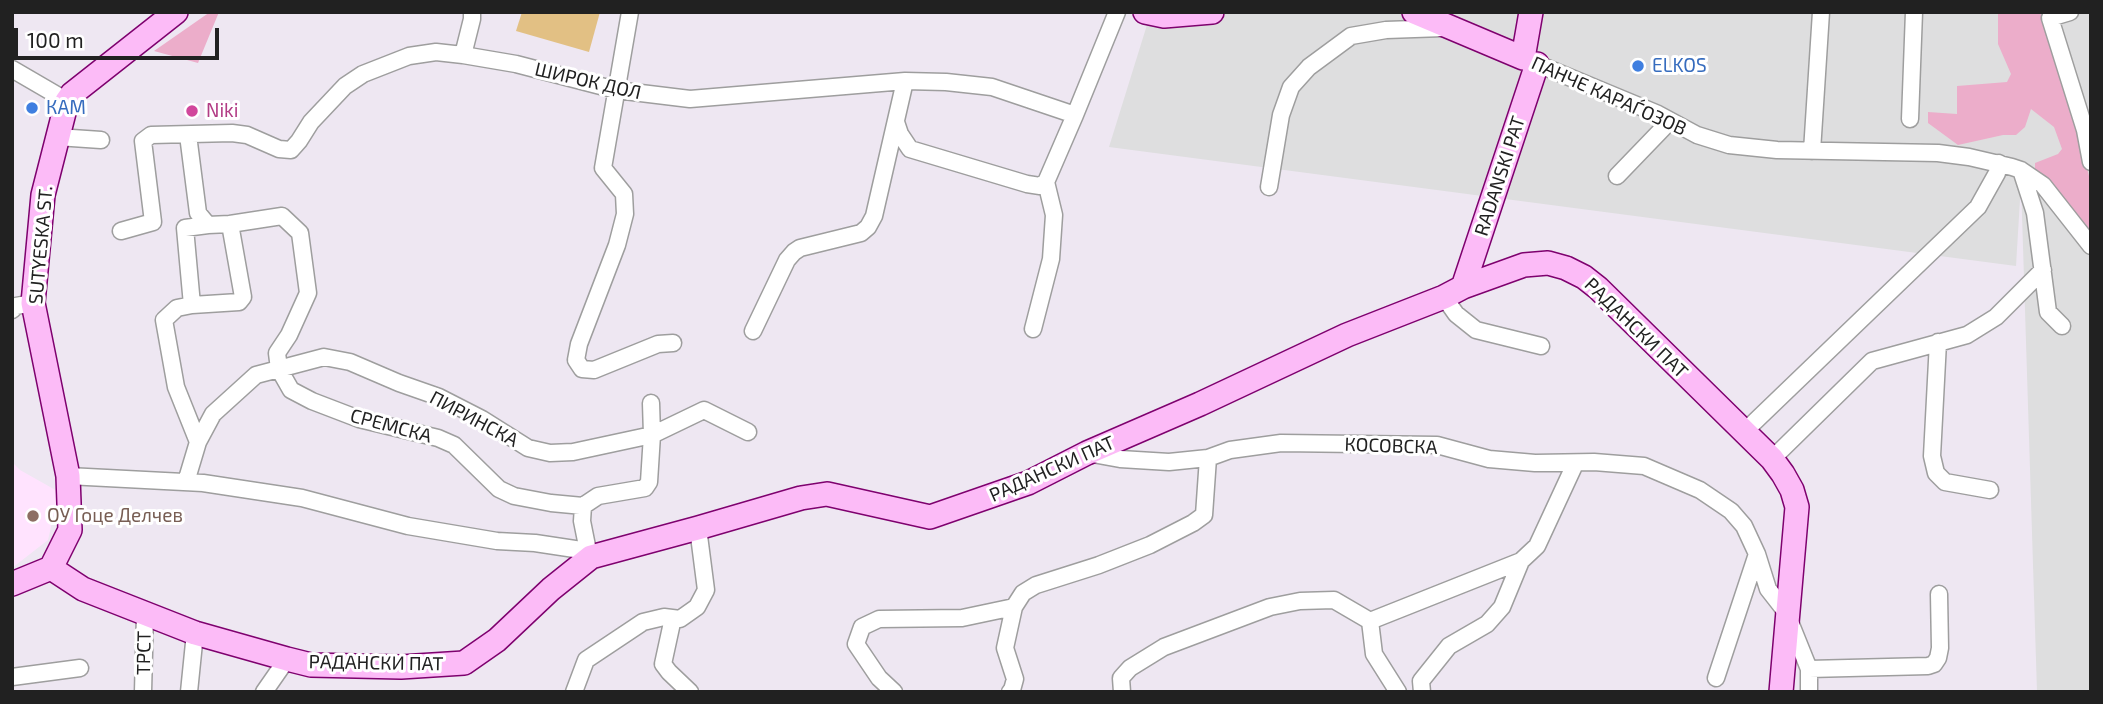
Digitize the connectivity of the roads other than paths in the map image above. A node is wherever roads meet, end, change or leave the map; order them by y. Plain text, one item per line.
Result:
1 (176, 12) edge
2 (472, 12) edge
3 (630, 12) edge
4 (1117, 12) edge
5 (1144, 12) edge
6 (1212, 12) edge
7 (1414, 12) edge
8 (1531, 12) edge
9 (1821, 12) edge
10 (1914, 12) edge
11 (2070, 12) edge
12 (2049, 15) edge
13 (1452, 28) junction
14 (463, 55) junction
15 (1530, 61) junction
16 (12, 69) edge
17 (905, 81) junction
18 (616, 90) junction
19 (67, 101) junction
20 (1074, 115) junction
21 (1910, 119) dead end
22 (1670, 121) junction
23 (896, 122) junction
24 (188, 135) junction
25 (57, 137) junction
26 (100, 141) dead end
27 (1812, 151) junction
28 (2091, 162) edge
29 (1999, 163) junction
30 (2021, 170) junction
31 (1617, 176) dead end
32 (1046, 182) junction
33 (1269, 187) dead end
34 (230, 224) junction
35 (208, 225) junction
36 (121, 231) dead end
37 (2091, 246) edge
38 (2043, 270) junction
39 (1454, 292) junction
40 (192, 305) junction
41 (23, 307) edge
42 (2062, 326) dead end
43 (1033, 329) dead end
44 (753, 331) dead end
45 (1938, 342) junction
46 (673, 343) dead end
47 (1541, 346) dead end
48 (279, 369) junction
49 (651, 403) dead end
50 (748, 432) dead end
51 (1744, 432) junction
52 (652, 435) junction
53 (198, 442) junction
54 (1087, 453) junction
55 (1208, 458) junction
56 (1772, 459) junction
57 (1575, 464) junction
58 (68, 476) junction
59 (186, 482) junction
60 (1990, 490) dead end
61 (583, 506) junction
62 (698, 528) junction
63 (590, 554) junction
64 (1757, 554) junction
65 (1521, 561) junction
66 (51, 568) junction
67 (12, 584) edge
68 (1938, 594) dead end
69 (1014, 607) junction
70 (1786, 612) junction
71 (145, 614) junction
72 (673, 618) junction
73 (1370, 621) junction
74 (195, 633) junction
75 (287, 659) junction
76 (80, 668) dead end
77 (1809, 668) junction
78 (12, 677) edge
79 (1716, 678) dead end
80 (143, 692) edge
81 (189, 692) edge
82 (264, 692) edge
83 (574, 692) edge
84 (690, 692) edge
85 (894, 692) edge
86 (1010, 692) edge
87 (1122, 692) edge
88 (1398, 692) edge
89 (1422, 692) edge
90 (1781, 692) edge
91 (1809, 692) edge

1 - 19 street
2 - 14 street
3 - 18 street
4 - 20 street
5 - 6 street
7 - 13 street, ПАНЧЕ КАРАЃОЗОВ
8 - 15 street, RADANSKI PAT
9 - 27 street
10 - 21 street
11 - 12 street
12 - 28 street
13 - 15 street, ПАНЧЕ КАРАЃОЗОВ
13 - 33 street
14 - 18 street, ШИРОК ДОЛ
14 - 24 street, ШИРОК ДОЛ
15 - 22 street, ПАНЧЕ КАРАЃОЗОВ
15 - 39 street, RADANSKI PAT
16 - 19 street
17 - 18 street, ШИРОК ДОЛ
17 - 20 street, ШИРОК ДОЛ
17 - 23 street
18 - 46 street
19 - 25 street, SUTYESKA ST.
20 - 32 street
22 - 27 street, ПАНЧЕ КАРАЃОЗОВ
22 - 31 street
23 - 32 street
23 - 44 street
24 - 35 street
24 - 36 street, ШИРОК ДОЛ
25 - 26 street
25 - 41 street, SUTYESKA ST.
27 - 29 street, ПАНЧЕ КАРАЃОЗОВ
29 - 30 street
29 - 51 street
30 - 37 street
30 - 38 street
32 - 43 street
34 - 35 street
34 - 40 street
34 - 48 street
35 - 40 street
38 - 42 street
38 - 45 street
39 - 47 street
39 - 51 street, РАДАНСКИ ПАТ
39 - 54 street, РАДАНСКИ ПАТ
40 - 53 street
41 - 58 street, SUTYESKA ST.
45 - 56 street
45 - 60 street
48 - 52 street, ПИРИНСКА
48 - 53 street, ПИРИНСКА
48 - 61 street, СРЕМСКА
49 - 52 street
50 - 52 street, ПИРИНСКА
51 - 56 street, РАДАНСКИ ПАТ
52 - 61 street
53 - 59 street, ПИРИНСКА
54 - 55 street, КОСОВСКА
54 - 62 street, РАДАНСКИ ПАТ
55 - 57 street, КОСОВСКА
55 - 69 street
56 - 70 street, РАДАНСКИ ПАТ
57 - 64 street, КОСОВСКА
57 - 65 street
58 - 59 street
58 - 66 street, SUTYESKA ST.
59 - 63 street
61 - 63 street
62 - 63 street, РАДАНСКИ ПАТ
62 - 72 street
63 - 75 street, РАДАНСКИ ПАТ
64 - 70 street, КОСОВСКА
64 - 79 street
65 - 73 street
65 - 89 street
66 - 67 street
66 - 71 street, РАДАНСКИ ПАТ
68 - 77 street
69 - 85 street
69 - 86 street
70 - 77 street, КОСОВСКА
70 - 90 street, РАДАНСКИ ПАТ
71 - 74 street, РАДАНСКИ ПАТ
71 - 80 street, ТРСТ
72 - 83 street
72 - 84 street
73 - 87 street
73 - 88 street
74 - 75 street, РАДАНСКИ ПАТ
74 - 81 street
75 - 82 street
76 - 78 street
77 - 91 street

